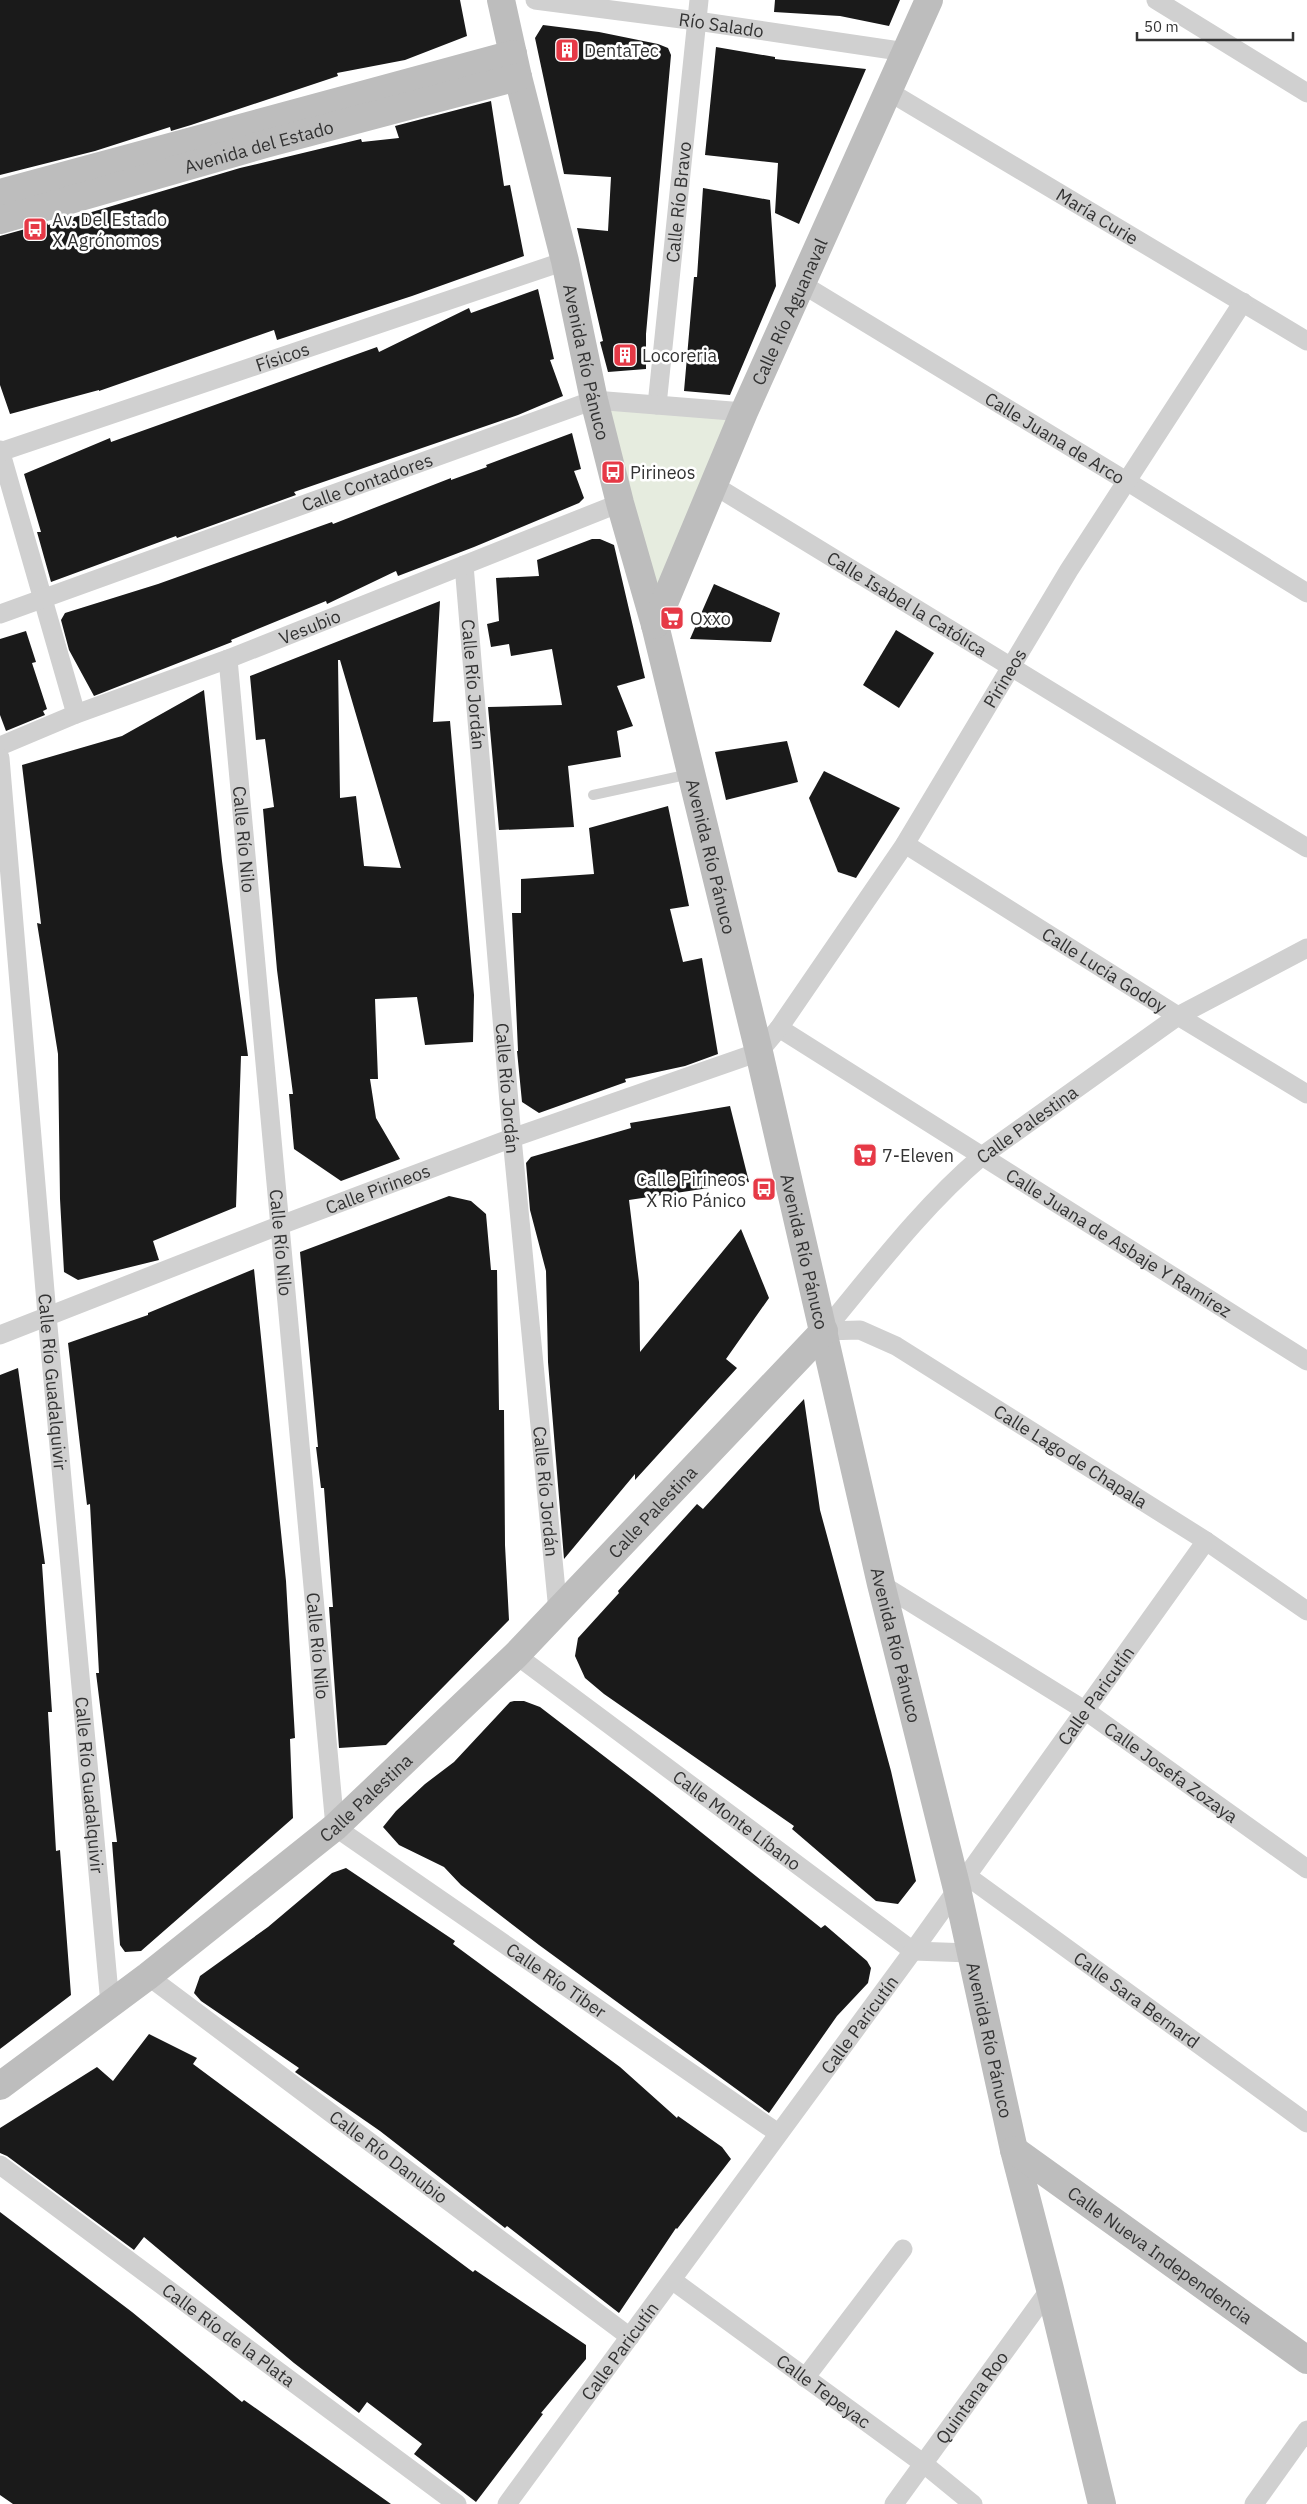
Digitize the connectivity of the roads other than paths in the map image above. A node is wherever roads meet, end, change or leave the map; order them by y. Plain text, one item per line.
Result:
1 (501, 0) edge
2 (535, 0) edge
3 (699, 0) edge
4 (929, 0) edge
5 (1156, 0) edge
6 (697, 21) junction
7 (906, 52) junction
8 (515, 66) junction
9 (888, 90) junction
10 (1307, 93) edge
11 (0, 193) edge
12 (0, 220) edge
13 (565, 261) junction
14 (802, 284) junction
15 (1243, 302) junction
16 (1307, 341) edge
17 (594, 400) junction
18 (657, 405) junction
19 (744, 412) junction
20 (0, 451) edge
21 (1128, 482) junction
22 (712, 484) junction
23 (620, 503) junction
24 (464, 565) junction
25 (1307, 593) edge
26 (42, 600) junction
27 (0, 614) edge
28 (655, 625) junction
29 (228, 659) junction
30 (1010, 666) junction
31 (76, 714) junction
32 (0, 746) edge
33 (0, 758) edge
34 (691, 774) junction
35 (593, 794) dead end
36 (905, 844) junction
37 (1307, 848) edge
38 (1307, 948) edge
39 (1178, 1016) junction
40 (779, 1028) junction
41 (759, 1052) junction
42 (1307, 1094) edge
43 (512, 1138) junction
44 (982, 1156) junction
45 (278, 1226) junction
46 (47, 1315) junction
47 (824, 1332) junction
48 (0, 1335) edge
49 (1307, 1361) edge
50 (1206, 1541) junction
51 (881, 1584) junction
52 (558, 1611) junction
53 (1307, 1611) edge
54 (516, 1654) junction
55 (1086, 1711) junction
56 (335, 1827) junction
57 (1307, 1869) edge
58 (962, 1883) junction
59 (914, 1951) junction
60 (971, 1953) junction
61 (148, 1976) junction
62 (110, 2004) junction
63 (0, 2086) edge
64 (1307, 2123) edge
65 (778, 2133) junction
66 (1014, 2150) junction
67 (0, 2165) edge
68 (902, 2248) dead end
69 (672, 2280) junction
70 (1050, 2289) junction
71 (630, 2337) junction
72 (1307, 2360) edge
73 (805, 2378) junction
74 (1307, 2430) edge
75 (924, 2464) junction
76 (457, 2504) edge
77 (507, 2504) edge
78 (894, 2504) edge
79 (973, 2504) edge
80 (1102, 2504) edge
81 (1254, 2504) edge

1 - 8 street, Avenida Río Pánuco
2 - 6 street, Río Salado
3 - 6 street, Calle Río Bravo
4 - 7 street, Calle Río Aguanaval
5 - 10 street
6 - 7 street, Río Salado
6 - 18 street, Calle Río Bravo
7 - 9 street, Calle Río Aguanaval
8 - 11 street, Avenida del Estado
8 - 12 street, Avenida del Estado
8 - 13 street, Avenida Río Pánuco
9 - 14 street, Calle Río Aguanaval
9 - 15 street, María Curie
13 - 17 street, Avenida Río Pánuco
13 - 20 street, Físicos
14 - 19 street, Calle Río Aguanaval
14 - 21 street, Calle Juana de Arco
15 - 16 street, María Curie
15 - 21 street, Pirineos
17 - 18 street, Calle Contadores
17 - 23 street, Avenida Río Pánuco
17 - 26 street, Calle Contadores
18 - 19 street, Calle Contadores
19 - 22 street, Calle Río Aguanaval
20 - 26 street
21 - 25 street, Calle Juana de Arco
21 - 30 street, Pirineos
22 - 28 street, Calle Río Aguanaval
22 - 30 street, Calle Isabel la Católica
23 - 24 street, Vesubio
23 - 28 street, Avenida Río Pánuco
24 - 29 street, Vesubio
24 - 43 street, Calle Río Jordán
26 - 27 street, Calle Contadores
26 - 31 street
28 - 34 street, Avenida Río Pánuco
29 - 31 street, Vesubio
29 - 45 street, Calle Río Nilo
30 - 36 street, Pirineos
30 - 37 street, Calle Isabel la Católica
31 - 32 street, Vesubio
33 - 46 street, Calle Río Guadalquivir
34 - 35 lane
34 - 41 street, Avenida Río Pánuco
36 - 39 street, Calle Lucía Godoy
36 - 40 street, Pirineos
38 - 39 street, Calle Palestina
39 - 42 street, Calle Lucía Godoy
39 - 44 street, Calle Palestina
40 - 41 street, Pirineos
40 - 44 street, Calle Juana de Asbaje Y Ramírez
41 - 43 street, Calle Pirineos
41 - 47 street, Avenida Río Pánuco
43 - 45 street, Calle Pirineos
43 - 52 street, Calle Río Jordán
44 - 47 street, Calle Palestina
44 - 49 street, Calle Juana de Asbaje Y Ramírez
45 - 46 street, Calle Pirineos
45 - 56 street, Calle Río Nilo
46 - 48 street, Calle Pirineos
46 - 62 street, Calle Río Guadalquivir
47 - 50 street, Calle Lago de Chapala
47 - 51 street, Avenida Río Pánuco
47 - 52 street, Calle Palestina
50 - 53 street, Calle Lago de Chapala
50 - 55 street, Calle Paricutín
51 - 55 street, Calle Josefa Zozaya
51 - 58 street, Avenida Río Pánuco
52 - 54 street, Calle Palestina
54 - 56 street, Calle Palestina
54 - 59 street, Calle Monte Líbano
55 - 57 street, Calle Josefa Zozaya
55 - 58 street, Calle Paricutín
56 - 61 street, Calle Palestina
56 - 65 street, Calle Río Tiber
58 - 59 street, Calle Paricutín
58 - 60 street, Avenida Río Pánuco
58 - 64 street, Calle Sara Bernard
59 - 60 street
59 - 65 street, Calle Paricutín
60 - 66 street, Avenida Río Pánuco
61 - 62 street, Calle Palestina
61 - 71 street, Calle Río Danubio
62 - 63 street, Calle Palestina
65 - 69 street, Calle Paricutín
66 - 70 street, Avenida Río Pánuco
66 - 72 street, Calle Nueva Independencia
67 - 76 street, Calle Río de la Plata
68 - 73 street
69 - 71 street, Calle Paricutín
69 - 73 street, Calle Tepeyac
70 - 75 street, Quintana Roo
70 - 80 street, Avenida Río Pánuco
71 - 77 street, Calle Paricutín
73 - 75 street, Calle Tepeyac
74 - 81 street
75 - 78 street, Quintana Roo
75 - 79 street, Calle Tepeyac

